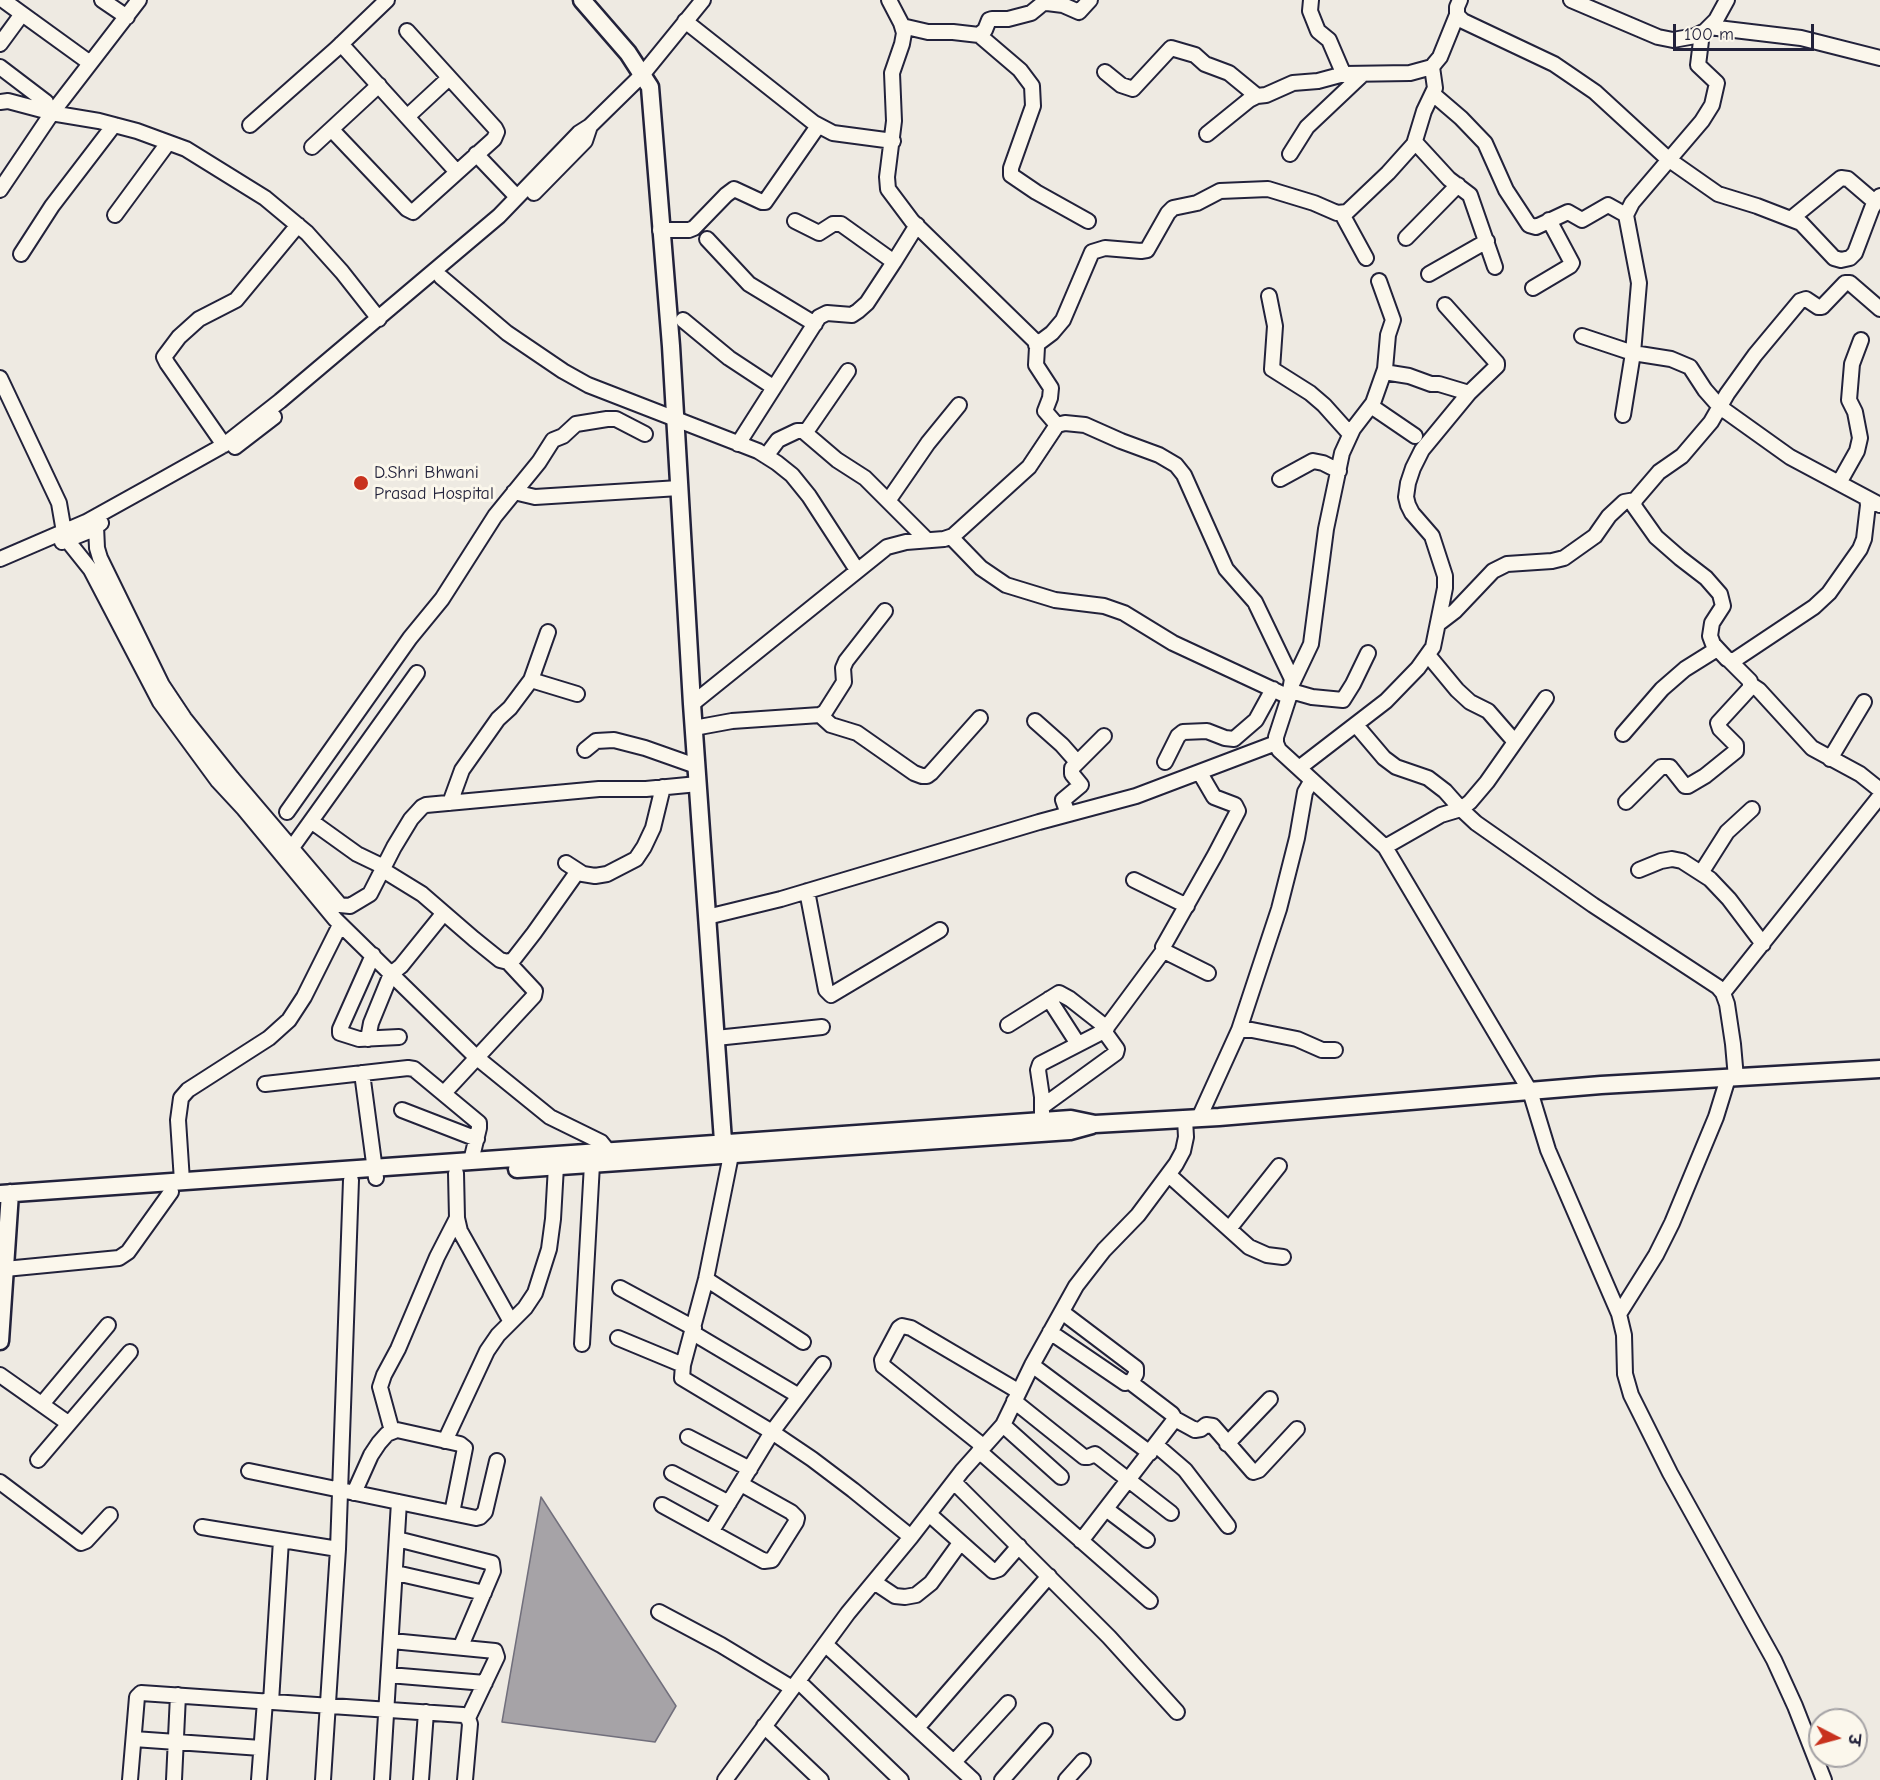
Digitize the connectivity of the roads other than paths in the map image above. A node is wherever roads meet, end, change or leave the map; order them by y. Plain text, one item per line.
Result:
1 (3, 0) edge
2 (102, 0) edge
3 (140, 0) edge
4 (387, 0) edge
5 (582, 0) edge
6 (703, 0) edge
7 (889, 0) edge
8 (1090, 0) edge
9 (1311, 0) edge
10 (1460, 0) edge
11 (1571, 0) edge
12 (1726, 0) edge
13 (22, 14) junction
14 (1457, 15) junction
15 (127, 17) junction
16 (685, 21) junction
17 (902, 26) junction
18 (1706, 30) junction
19 (406, 31) dead end
20 (978, 35) junction
21 (0, 44) edge
22 (341, 44) junction
23 (1880, 58) edge
24 (90, 63) junction
25 (1432, 67) junction
26 (0, 68) edge
27 (1105, 72) dead end
28 (642, 75) junction
29 (1344, 75) junction
30 (1362, 75) junction
31 (449, 78) junction
32 (379, 85) junction
33 (1433, 94) junction
34 (1257, 96) junction
35 (0, 102) edge
36 (50, 112) junction
37 (408, 117) junction
38 (114, 125) junction
39 (250, 125) dead end
40 (590, 126) junction
41 (818, 126) junction
42 (332, 130) junction
43 (1207, 134) dead end
44 (893, 141) junction
45 (1415, 142) junction
46 (168, 143) junction
47 (312, 147) dead end
48 (476, 154) junction
49 (1290, 154) dead end
50 (1668, 159) junction
51 (456, 171) junction
52 (1458, 185) junction
53 (0, 190) edge
54 (517, 197) junction
55 (1878, 199) edge
56 (1342, 214) junction
57 (115, 215) dead end
58 (1626, 215) junction
59 (1792, 218) junction
60 (1549, 220) junction
61 (795, 221) dead end
62 (1088, 221) dead end
63 (298, 225) junction
64 (917, 225) junction
65 (660, 230) junction
66 (1406, 238) dead end
67 (707, 239) dead end
68 (1487, 241) junction
69 (21, 254) dead end
70 (1366, 258) dead end
71 (894, 262) junction
72 (1495, 267) dead end
73 (1429, 274) dead end
74 (441, 277) junction
75 (1379, 280) dead end
76 (1533, 288) dead end
77 (1269, 296) dead end
78 (1445, 305) dead end
79 (1880, 309) edge
80 (379, 319) junction
81 (683, 320) dead end
82 (815, 324) junction
83 (1582, 336) dead end
84 (1861, 340) dead end
85 (1036, 345) junction
86 (1633, 353) junction
87 (848, 371) dead end
88 (1384, 372) junction
89 (0, 378) edge
90 (773, 387) junction
91 (1469, 393) junction
92 (959, 405) dead end
93 (1371, 406) junction
94 (1720, 407) junction
95 (1623, 415) dead end
96 (675, 419) junction
97 (1058, 425) junction
98 (806, 432) junction
99 (645, 434) dead end
100 (1350, 434) junction
101 (1415, 436) dead end
102 (738, 444) junction
103 (224, 445) junction
104 (766, 456) junction
105 (1339, 471) junction
106 (1280, 479) dead end
107 (1839, 483) junction
108 (679, 489) junction
109 (514, 492) junction
110 (1867, 498) junction
111 (1635, 500) junction
112 (888, 501) junction
113 (1880, 505) edge
114 (78, 531) junction
115 (951, 537) junction
116 (927, 540) junction
117 (0, 559) edge
118 (0, 566) edge
119 (858, 570) junction
120 (885, 611) dead end
121 (1438, 624) junction
122 (548, 632) dead end
123 (1717, 649) junction
124 (1368, 653) dead end
125 (1428, 655) junction
126 (1730, 661) junction
127 (417, 673) dead end
128 (531, 680) junction
129 (1750, 684) junction
130 (1273, 689) junction
131 (1291, 691) junction
132 (576, 694) dead end
133 (1546, 698) dead end
134 (1864, 702) dead end
135 (692, 704) junction
136 (820, 715) junction
137 (980, 718) dead end
138 (1035, 721) dead end
139 (1356, 725) junction
140 (694, 728) junction
141 (1623, 734) dead end
142 (1104, 736) dead end
143 (1515, 742) junction
144 (1276, 743) junction
145 (585, 750) dead end
146 (1830, 759) junction
147 (1077, 762) junction
148 (1165, 762) dead end
149 (696, 766) junction
150 (1299, 768) junction
151 (1200, 772) junction
152 (1312, 780) junction
153 (698, 784) junction
154 (663, 787) junction
155 (1880, 790) edge
156 (1880, 796) edge
157 (450, 802) junction
158 (1626, 802) dead end
159 (1461, 809) junction
160 (1752, 809) dead end
161 (287, 812) dead end
162 (1068, 814) junction
163 (311, 821) junction
164 (1385, 847) junction
165 (291, 849) junction
166 (566, 863) dead end
167 (383, 869) junction
168 (1639, 870) dead end
169 (578, 871) junction
170 (1701, 873) junction
171 (1134, 880) dead end
172 (807, 891) junction
173 (1187, 906) junction
174 (444, 914) junction
175 (340, 916) junction
176 (707, 917) junction
177 (940, 930) dead end
178 (1763, 944) junction
179 (1164, 950) junction
180 (373, 956) junction
181 (508, 962) junction
182 (394, 972) junction
183 (1208, 973) dead end
184 (1723, 993) junction
185 (1049, 999) junction
186 (1008, 1025) dead end
187 (822, 1027) dead end
188 (1106, 1029) junction
189 (1239, 1030) junction
190 (399, 1037) dead end
191 (716, 1038) junction
192 (368, 1039) junction
193 (1078, 1044) junction
194 (1335, 1050) dead end
195 (479, 1054) junction
196 (1880, 1070) edge
197 (362, 1073) junction
198 (1732, 1078) junction
199 (265, 1084) dead end
200 (1530, 1091) junction
201 (444, 1093) junction
202 (402, 1110) dead end
203 (1042, 1113) junction
204 (1192, 1119) junction
205 (1095, 1124) junction
206 (477, 1139) junction
207 (726, 1151) junction
208 (612, 1157) junction
209 (471, 1161) junction
210 (592, 1164) junction
211 (556, 1166) junction
212 (1279, 1166) dead end
213 (375, 1173) junction
214 (456, 1173) junction
215 (1169, 1175) junction
216 (351, 1180) junction
217 (176, 1187) junction
218 (5, 1199) edge
219 (457, 1218) junction
220 (1229, 1229) junction
221 (1282, 1257) dead end
222 (5, 1269) junction
223 (706, 1279) junction
224 (620, 1288) dead end
225 (1062, 1312) junction
226 (1618, 1314) junction
227 (510, 1320) junction
228 (108, 1324) dead end
229 (693, 1330) junction
230 (1050, 1332) junction
231 (618, 1338) dead end
232 (0, 1341) edge
233 (803, 1342) dead end
234 (582, 1344) dead end
235 (130, 1352) dead end
236 (823, 1364) dead end
237 (683, 1365) junction
238 (1032, 1365) junction
239 (0, 1375) edge
240 (1132, 1382) junction
241 (799, 1396) junction
242 (1016, 1396) junction
243 (1270, 1399) dead end
244 (42, 1404) junction
245 (1175, 1419) junction
246 (68, 1423) junction
247 (1003, 1425) junction
248 (1297, 1429) dead end
249 (392, 1431) junction
250 (772, 1432) junction
251 (688, 1437) dead end
252 (445, 1441) junction
253 (1227, 1444) junction
254 (981, 1449) junction
255 (1153, 1449) junction
256 (39, 1460) dead end
257 (497, 1461) dead end
258 (750, 1469) junction
259 (249, 1471) dead end
260 (672, 1473) dead end
261 (957, 1477) junction
262 (1061, 1477) dead end
263 (1128, 1480) junction
264 (0, 1482) edge
265 (741, 1484) junction
266 (347, 1492) junction
267 (399, 1502) junction
268 (729, 1503) junction
269 (662, 1505) dead end
270 (1106, 1509) junction
271 (452, 1513) junction
272 (1171, 1513) dead end
273 (929, 1514) junction
274 (110, 1515) dead end
275 (1228, 1526) dead end
276 (202, 1527) dead end
277 (711, 1532) junction
278 (911, 1537) junction
279 (397, 1539) junction
280 (281, 1540) junction
281 (1082, 1540) junction
282 (1147, 1540) dead end
283 (960, 1543) junction
284 (1019, 1546) junction
285 (338, 1549) junction
286 (396, 1573) junction
287 (1049, 1576) junction
288 (874, 1582) junction
289 (484, 1593) junction
290 (1150, 1601) dead end
291 (659, 1612) dead end
292 (392, 1641) junction
293 (825, 1644) junction
294 (461, 1646) junction
295 (389, 1675) junction
296 (485, 1683) junction
297 (795, 1685) junction
298 (178, 1695) junction
299 (268, 1701) junction
300 (1008, 1703) dead end
301 (328, 1705) junction
302 (387, 1708) junction
303 (426, 1712) junction
304 (1177, 1712) dead end
305 (468, 1718) junction
306 (764, 1726) junction
307 (917, 1728) junction
308 (1045, 1731) dead end
309 (134, 1738) junction
310 (176, 1742) junction
311 (261, 1748) junction
312 (1083, 1761) dead end
313 (954, 1762) junction
314 (731, 1777) edge
315 (130, 1780) edge
316 (174, 1780) edge
317 (259, 1780) edge
318 (323, 1780) edge
319 (382, 1780) edge
320 (421, 1780) edge
321 (465, 1780) edge
322 (821, 1780) edge
323 (901, 1780) edge
324 (973, 1780) edge
325 (1002, 1780) edge
326 (1066, 1780) edge
327 (1824, 1780) edge

1 - 13 street
2 - 15 street
3 - 15 street
4 - 22 street
5 - 28 main road
6 - 16 street
7 - 17 street
8 - 20 street
9 - 29 street
10 - 14 street
11 - 18 street
12 - 18 street
13 - 21 street
13 - 24 street
14 - 25 street
14 - 50 street
15 - 24 street
16 - 28 street
16 - 41 street
17 - 20 street
17 - 44 street
18 - 23 street
18 - 50 street
19 - 31 street
20 - 62 street
22 - 32 street
22 - 39 street
24 - 36 street
25 - 30 street
25 - 33 street
26 - 36 street
27 - 34 street
28 - 40 street
28 - 65 main road
29 - 30 street
29 - 34 street
30 - 49 street
31 - 37 street
31 - 48 street
32 - 37 street
32 - 42 street
33 - 45 street
33 - 60 street
34 - 43 street
35 - 36 street
36 - 38 street
36 - 53 street
37 - 51 street
38 - 46 street
38 - 69 street
40 - 54 street
40 - 74 street
41 - 44 street
41 - 65 street
42 - 47 street
42 - 51 street
44 - 64 street
45 - 52 street
45 - 56 street
46 - 57 street
46 - 63 street
48 - 51 street
48 - 54 street
50 - 58 street
50 - 59 street
52 - 66 street
52 - 68 street
54 - 80 street
55 - 59 street
55 - 59 street
56 - 70 street
56 - 85 street
58 - 60 street
58 - 86 street
60 - 76 street
61 - 71 street
63 - 80 street
63 - 103 street
64 - 71 street
64 - 85 street
65 - 96 main road
67 - 82 street
68 - 72 street
68 - 73 street
71 - 82 street
74 - 96 street
74 - 114 street
75 - 88 street
77 - 100 street
78 - 91 street
79 - 94 street
80 - 103 street
81 - 90 street
82 - 90 street
83 - 86 street
84 - 107 street
85 - 97 street
86 - 94 street
86 - 95 street
87 - 98 street
88 - 91 street
88 - 93 street
89 - 114 street
90 - 102 street
91 - 121 street
92 - 112 street
93 - 100 street
93 - 101 street
94 - 107 street
94 - 111 street
96 - 102 street
96 - 108 main road
97 - 115 street
97 - 131 street
98 - 104 street
98 - 112 street
99 - 109 street
100 - 105 street
102 - 104 street
103 - 114 street
104 - 119 street
105 - 106 street
105 - 131 street
107 - 110 street
108 - 109 street
108 - 135 main road
109 - 161 street
110 - 113 street
110 - 126 street
111 - 121 street
111 - 123 street
112 - 116 street
114 - 117 street
114 - 118 street
114 - 165 street
114 - 175 street
115 - 116 street
115 - 130 street
116 - 119 street
119 - 135 street
120 - 136 street
121 - 125 street
122 - 128 street
123 - 126 street
123 - 141 street
124 - 131 street
125 - 139 street
125 - 143 street
126 - 129 street
127 - 163 street
128 - 132 street
128 - 157 street
129 - 146 street
129 - 158 street
130 - 131 street
130 - 148 street
131 - 144 street
133 - 143 street
134 - 146 street
135 - 140 main road
136 - 137 street
136 - 140 street
138 - 147 street
139 - 150 street
139 - 159 street
140 - 149 main road
142 - 147 street
143 - 159 street
144 - 150 street
144 - 151 street
145 - 149 street
146 - 155 street
147 - 162 street
149 - 153 main road
150 - 152 street
151 - 162 street
151 - 173 street
152 - 164 street
152 - 189 street
153 - 154 street
153 - 176 main road
154 - 157 street
154 - 169 street
156 - 178 street
157 - 167 street
159 - 164 street
159 - 184 street
160 - 170 street
162 - 172 street
163 - 165 street
163 - 167 street
164 - 200 street
165 - 175 street
166 - 169 street
167 - 174 street
167 - 175 street
168 - 170 street
169 - 181 street
170 - 178 street
171 - 173 street
172 - 176 street
172 - 177 street
173 - 179 street
174 - 181 street
174 - 182 street
175 - 180 street
175 - 217 street
176 - 191 main road
178 - 184 street
179 - 183 street
179 - 188 street
180 - 182 street
180 - 192 street
181 - 195 street
182 - 192 street
182 - 195 street
184 - 198 street
185 - 186 street
185 - 188 street
185 - 193 street
187 - 191 street
188 - 193 street
188 - 203 street
189 - 194 street
189 - 204 street
190 - 192 street
191 - 207 main road
193 - 203 street
195 - 201 street
195 - 208 street
196 - 198 main road
197 - 199 street
197 - 201 street
197 - 213 street
198 - 200 main road
198 - 226 street
200 - 204 main road
200 - 226 street
201 - 206 street
202 - 206 street
203 - 205 main road
203 - 207 main road
204 - 205 main road
204 - 215 street
205 - 207 main road
206 - 209 street
207 - 208 main road
207 - 223 street
208 - 209 main road
208 - 210 main road
209 - 213 main road
210 - 211 main road
210 - 234 street
211 - 214 main road
211 - 227 street
212 - 220 street
213 - 214 main road
213 - 216 main road
213 - 217 main road
214 - 219 street
215 - 220 street
215 - 225 street
216 - 217 main road
216 - 266 street
217 - 218 main road
217 - 222 street
218 - 222 main road
219 - 227 street
219 - 249 street
220 - 221 street
222 - 232 main road
223 - 229 street
223 - 233 street
224 - 229 street
225 - 230 street
225 - 240 street
226 - 327 street
227 - 252 street
228 - 244 street
229 - 237 street
229 - 241 street
230 - 238 street
230 - 240 street
231 - 237 street
235 - 246 street
236 - 241 street
237 - 250 street
238 - 242 street
238 - 255 street
239 - 244 street
240 - 245 street
241 - 250 street
242 - 247 street
242 - 254 street
242 - 263 street
243 - 253 street
244 - 246 street
245 - 253 street
245 - 255 street
246 - 256 street
247 - 254 street
247 - 262 street
248 - 253 street
249 - 252 street
249 - 266 street
250 - 258 street
250 - 278 street
251 - 258 street
252 - 271 street
254 - 261 street
254 - 281 street
255 - 263 street
255 - 275 street
257 - 271 street
258 - 265 street
259 - 266 street
260 - 268 street
261 - 273 street
261 - 284 street
263 - 270 street
263 - 272 street
264 - 274 street
265 - 268 street
265 - 277 street
266 - 267 street
266 - 285 street
267 - 271 street
267 - 279 street
268 - 277 street
269 - 277 street
270 - 281 street
270 - 282 street
273 - 278 street
273 - 283 street
276 - 280 street
278 - 288 street
279 - 286 street
279 - 289 street
280 - 285 street
280 - 299 street
281 - 290 street
283 - 284 street
283 - 288 street
284 - 287 street
285 - 301 street
286 - 289 street
286 - 292 street
287 - 304 street
287 - 307 street
288 - 293 street
289 - 294 street
291 - 297 street
292 - 294 street
292 - 295 street
293 - 297 street
293 - 307 street
294 - 296 street
295 - 296 street
295 - 302 street
296 - 305 street
297 - 306 street
297 - 323 street
298 - 299 street
298 - 309 street
298 - 310 street
299 - 301 street
299 - 311 street
300 - 313 street
301 - 302 street
301 - 318 street
302 - 303 street
302 - 319 street
303 - 305 street
303 - 320 street
305 - 321 street
306 - 314 street
306 - 322 street
307 - 313 street
308 - 325 street
309 - 310 street
309 - 315 street
310 - 311 street
310 - 316 street
311 - 317 street
312 - 326 street
313 - 324 street

